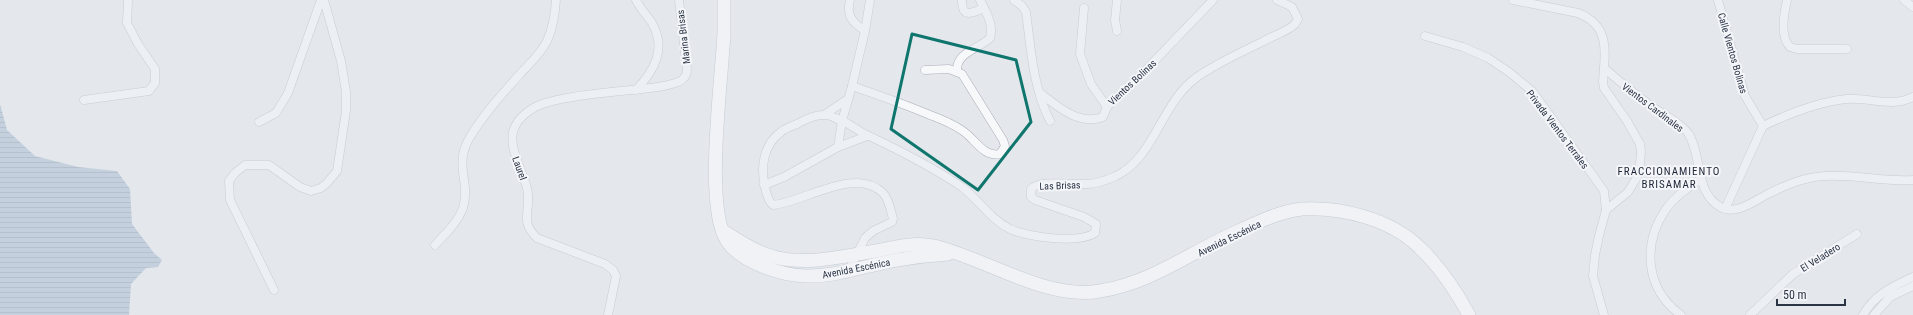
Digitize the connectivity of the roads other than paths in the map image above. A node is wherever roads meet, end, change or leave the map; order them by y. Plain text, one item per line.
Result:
1 (128, 0) edge
2 (321, 0) edge
3 (324, 0) edge
4 (556, 0) edge
5 (636, 0) edge
6 (679, 0) edge
7 (724, 0) edge
8 (850, 0) edge
9 (870, 0) edge
10 (962, 0) edge
11 (1014, 0) edge
12 (1117, 0) edge
13 (1213, 0) edge
14 (1277, 0) edge
15 (1513, 0) edge
16 (1718, 0) edge
17 (1788, 0) edge
18 (1904, 0) edge
19 (982, 4) edge
20 (1913, 7) edge
21 (1084, 8) dead end
22 (865, 31) junction
23 (1117, 31) dead end
24 (1425, 36) dead end
25 (1847, 49) dead end
26 (1604, 68) junction
27 (925, 70) dead end
28 (957, 70) junction
29 (687, 75) joint
30 (852, 86) junction
31 (636, 90) junction
32 (1040, 93) junction
33 (1913, 96) edge
34 (848, 98) junction
35 (84, 100) dead end
36 (1107, 107) junction
37 (824, 114) junction
38 (842, 121) junction
39 (1050, 121) dead end
40 (259, 122) dead end
41 (1763, 126) junction
42 (867, 136) junction
43 (838, 147) junction
44 (1701, 179) junction
45 (1913, 180) edge
46 (764, 184) junction
47 (1725, 209) junction
48 (1606, 210) junction
49 (723, 230) junction
50 (1857, 234) dead end
51 (435, 244) dead end
52 (958, 253) junction
53 (856, 254) junction
54 (849, 270) junction
55 (1913, 277) edge
56 (1913, 286) edge
57 (274, 290) dead end
58 (608, 315) edge
59 (1469, 315) edge
60 (1604, 315) edge
61 (1681, 315) edge
62 (1750, 315) edge
63 (1863, 315) edge
64 (1874, 315) edge

1 - 35 street
2 - 40 street
3 - 57 street
4 - 51 street
5 - 31 street
6 - 29 street, Marina Brisas
7 - 49 main road, Avenida Escénica
8 - 22 street
9 - 22 street
10 - 19 street
11 - 32 street
12 - 23 street
13 - 36 street, Vientos Bolinas
14 - 42 street, Las Brisas
15 - 26 street
16 - 41 street, Calle Vientos Bolinas
17 - 25 street
18 - 20 street
19 - 28 street
21 - 36 street, Vientos Bolinas
22 - 30 street
24 - 48 street, Privada Vientos Terrales
26 - 44 street, Vientos Cardinales
26 - 48 street
27 - 28 street
28 - 30 street
29 - 31 street, Laurel
30 - 34 street
31 - 58 street, Laurel
32 - 36 street
32 - 39 street
33 - 41 street
34 - 37 street
34 - 38 street
37 - 38 street, Las Brisas
37 - 46 street
38 - 42 street, Las Brisas
38 - 43 street
41 - 47 street
42 - 43 street
43 - 46 street
44 - 47 street, Vientos Cardinales
44 - 61 street
45 - 47 street
46 - 53 street
48 - 60 street
49 - 53 main road, Avenida Escénica
49 - 54 main road, Avenida Escénica
50 - 62 street, El Veladero
52 - 53 main road, Avenida Escénica
52 - 54 main road, Avenida Escénica
52 - 59 main road, Avenida Escénica
53 - 54 street
55 - 63 street
56 - 64 street

